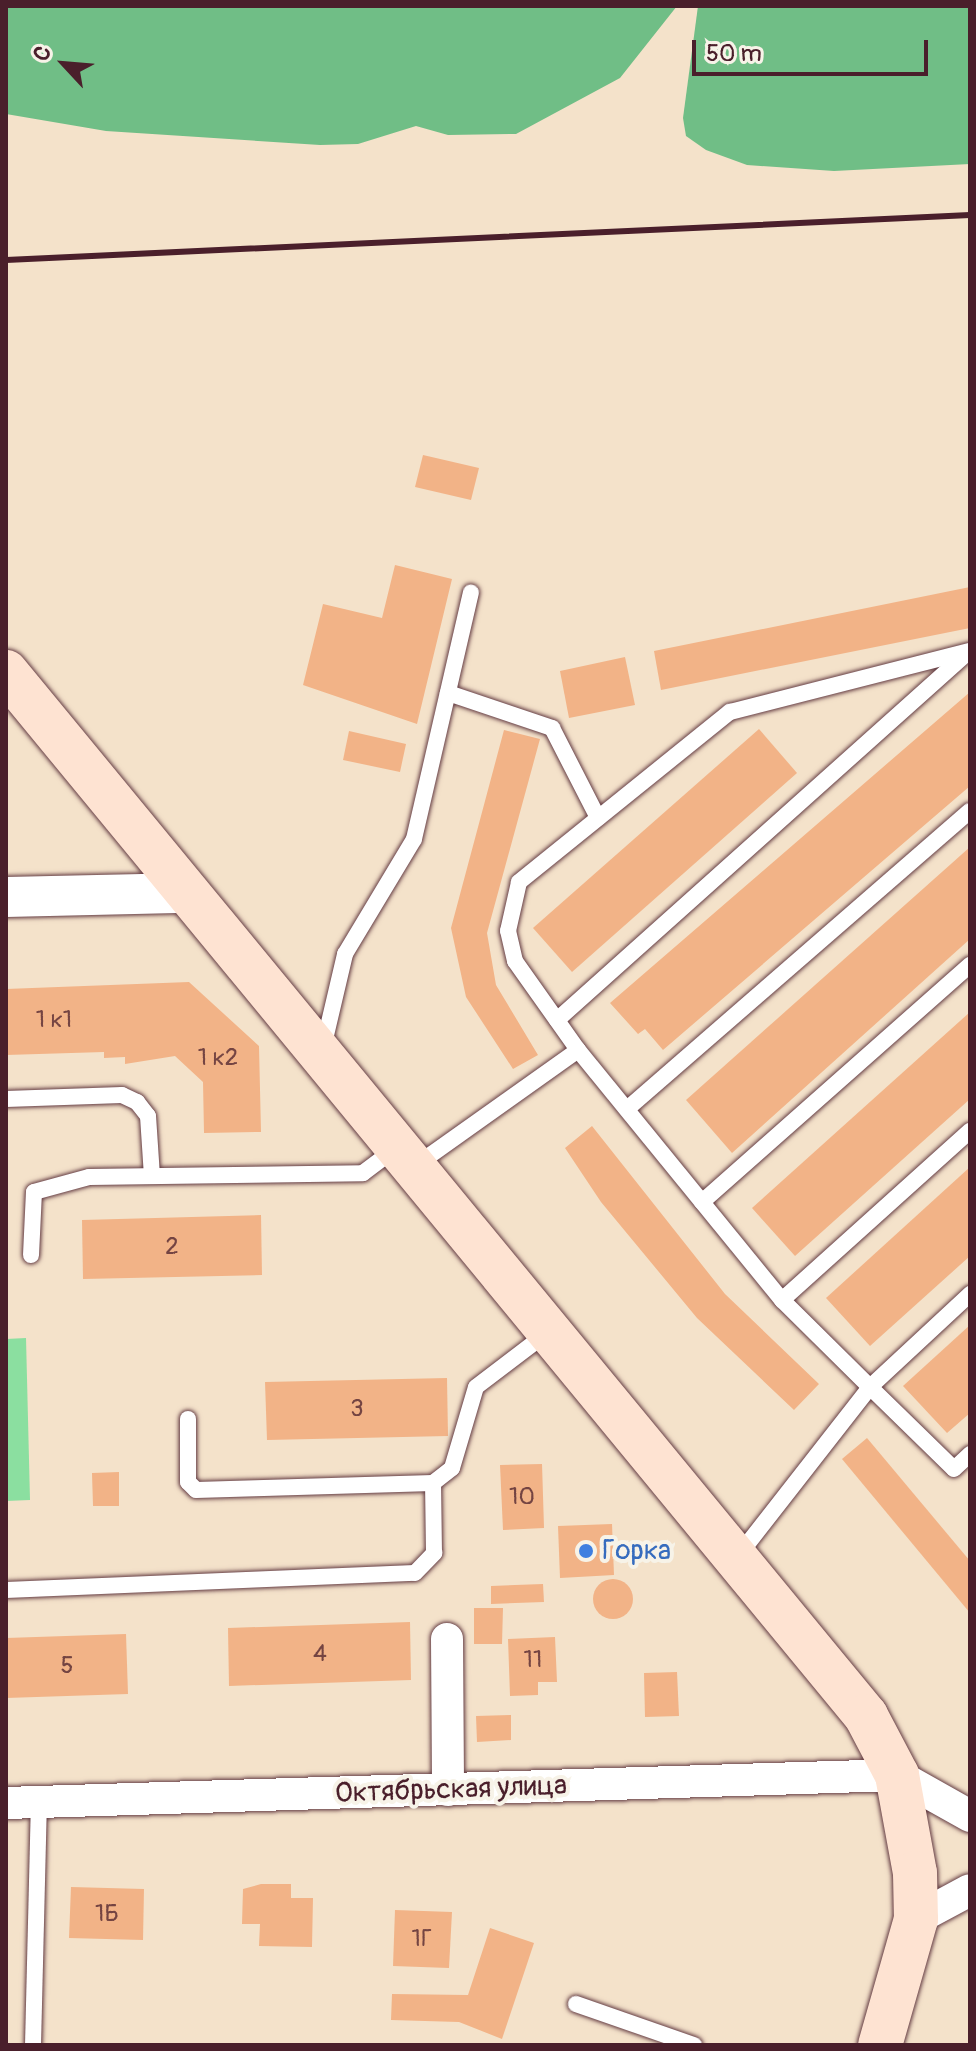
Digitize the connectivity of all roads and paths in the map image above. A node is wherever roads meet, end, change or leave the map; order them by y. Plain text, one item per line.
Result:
1 (471, 592) dead end
2 (970, 651) edge
3 (6, 672) edge
4 (448, 693) junction
5 (970, 811) edge
6 (598, 818) junction
7 (188, 893) junction
8 (6, 897) edge
9 (970, 965) edge
10 (557, 1020) junction
11 (578, 1050) junction
12 (322, 1054) junction
13 (6, 1099) edge
14 (627, 1109) junction
15 (970, 1131) edge
16 (406, 1157) junction
17 (152, 1176) junction
18 (702, 1202) junction
19 (31, 1255) dead end
20 (970, 1294) edge
21 (782, 1300) junction
22 (547, 1333) junction
23 (870, 1387) junction
24 (188, 1419) dead end
25 (970, 1454) edge
26 (433, 1483) junction
27 (735, 1560) junction
28 (6, 1590) edge
29 (447, 1639) dead end
30 (897, 1775) junction
31 (448, 1790) junction
32 (39, 1802) junction
33 (6, 1803) edge
34 (967, 1808) edge
35 (970, 1890) edge
36 (916, 1919) junction
37 (576, 2004) dead end
38 (33, 2045) edge
39 (694, 2045) edge
40 (880, 2045) edge

1 - 4 lane
2 - 6 lane
2 - 10 lane
3 - 7 main road
4 - 6 lane
4 - 12 lane
5 - 14 lane
6 - 10 lane
7 - 8 street
7 - 12 main road
9 - 18 lane
10 - 11 lane
11 - 14 lane
11 - 16 lane
12 - 16 main road
13 - 17 lane
14 - 18 lane
15 - 21 lane
16 - 17 lane
16 - 22 main road
17 - 19 lane
18 - 21 lane
20 - 23 lane
21 - 23 lane
22 - 26 lane
22 - 27 main road
23 - 25 lane
23 - 27 lane
24 - 26 lane
26 - 28 lane
27 - 30 main road
29 - 31 street
30 - 31 street, Октябрьская улица
30 - 34 street
30 - 36 main road
31 - 32 street, Октябрьская улица
32 - 33 street, Октябрьская улица
32 - 38 lane
35 - 36 street
36 - 40 main road
37 - 39 lane

